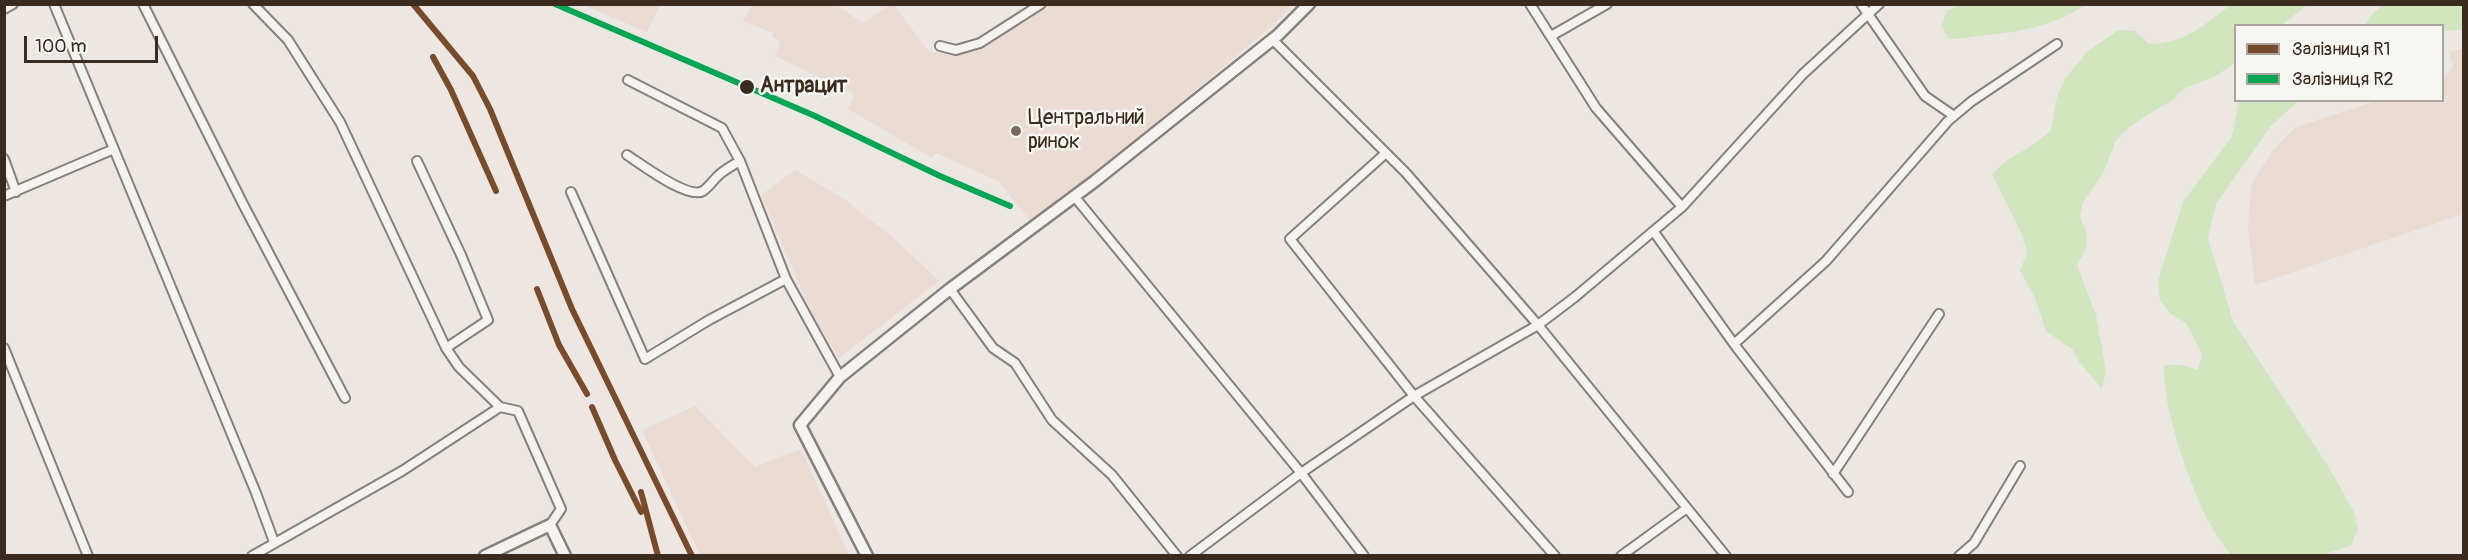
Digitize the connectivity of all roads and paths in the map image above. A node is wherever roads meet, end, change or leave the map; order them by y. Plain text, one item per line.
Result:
1 (13, 4) edge
2 (54, 4) edge
3 (143, 4) edge
4 (253, 4) edge
5 (1041, 4) edge
6 (1309, 4) edge
7 (1530, 4) edge
8 (1607, 4) edge
9 (1861, 4) edge
10 (1879, 4) edge
11 (4, 9) edge
12 (1868, 14) junction
13 (1551, 36) junction
14 (1272, 39) junction
15 (2057, 44) dead end
16 (940, 46) dead end
17 (628, 80) dead end
18 (1954, 116) junction
19 (114, 149) junction
20 (1386, 153) junction
21 (627, 155) dead end
22 (4, 159) edge
23 (417, 161) dead end
24 (740, 161) junction
25 (16, 192) junction
26 (571, 192) dead end
27 (4, 196) edge
28 (1074, 196) junction
29 (1682, 207) junction
30 (1654, 232) junction
31 (786, 279) junction
32 (950, 289) junction
33 (1939, 314) dead end
34 (1538, 326) junction
35 (1734, 344) junction
36 (4, 348) edge
37 (446, 348) junction
38 (840, 378) junction
39 (1414, 396) junction
40 (345, 398) dead end
41 (500, 407) junction
42 (2020, 466) dead end
43 (1300, 473) junction
44 (1833, 474) junction
45 (1848, 492) dead end
46 (1687, 507) junction
47 (550, 525) junction
48 (274, 542) junction
49 (88, 555) edge
50 (252, 555) edge
51 (485, 555) edge
52 (565, 555) edge
53 (867, 555) edge
54 (1178, 555) edge
55 (1190, 555) edge
56 (1364, 555) edge
57 (1555, 555) edge
58 (1621, 555) edge
59 (1726, 555) edge
60 (1959, 555) edge

1 - 11 street
2 - 19 street
3 - 40 street
4 - 37 street
5 - 16 street
6 - 14 street
7 - 13 street
8 - 13 street
9 - 12 street
10 - 12 street
12 - 18 street
12 - 29 street
13 - 29 street
14 - 20 street
14 - 28 street
15 - 18 street
17 - 24 street
18 - 35 street
19 - 25 street
19 - 48 street
20 - 34 street
20 - 39 street
21 - 24 street
22 - 25 street
23 - 37 street
24 - 31 street
25 - 27 street
26 - 31 street
28 - 32 street
28 - 43 street
29 - 30 street
30 - 34 street
30 - 35 street
31 - 38 street
32 - 38 street
32 - 54 street
33 - 44 street
34 - 39 street
34 - 46 street
35 - 44 street
36 - 49 street
37 - 41 street
38 - 53 street
39 - 43 street
39 - 57 street
41 - 47 street
41 - 48 street
42 - 60 street
43 - 55 street
43 - 56 street
44 - 45 street
46 - 58 street
46 - 59 street
47 - 51 street
47 - 52 street
48 - 50 street

